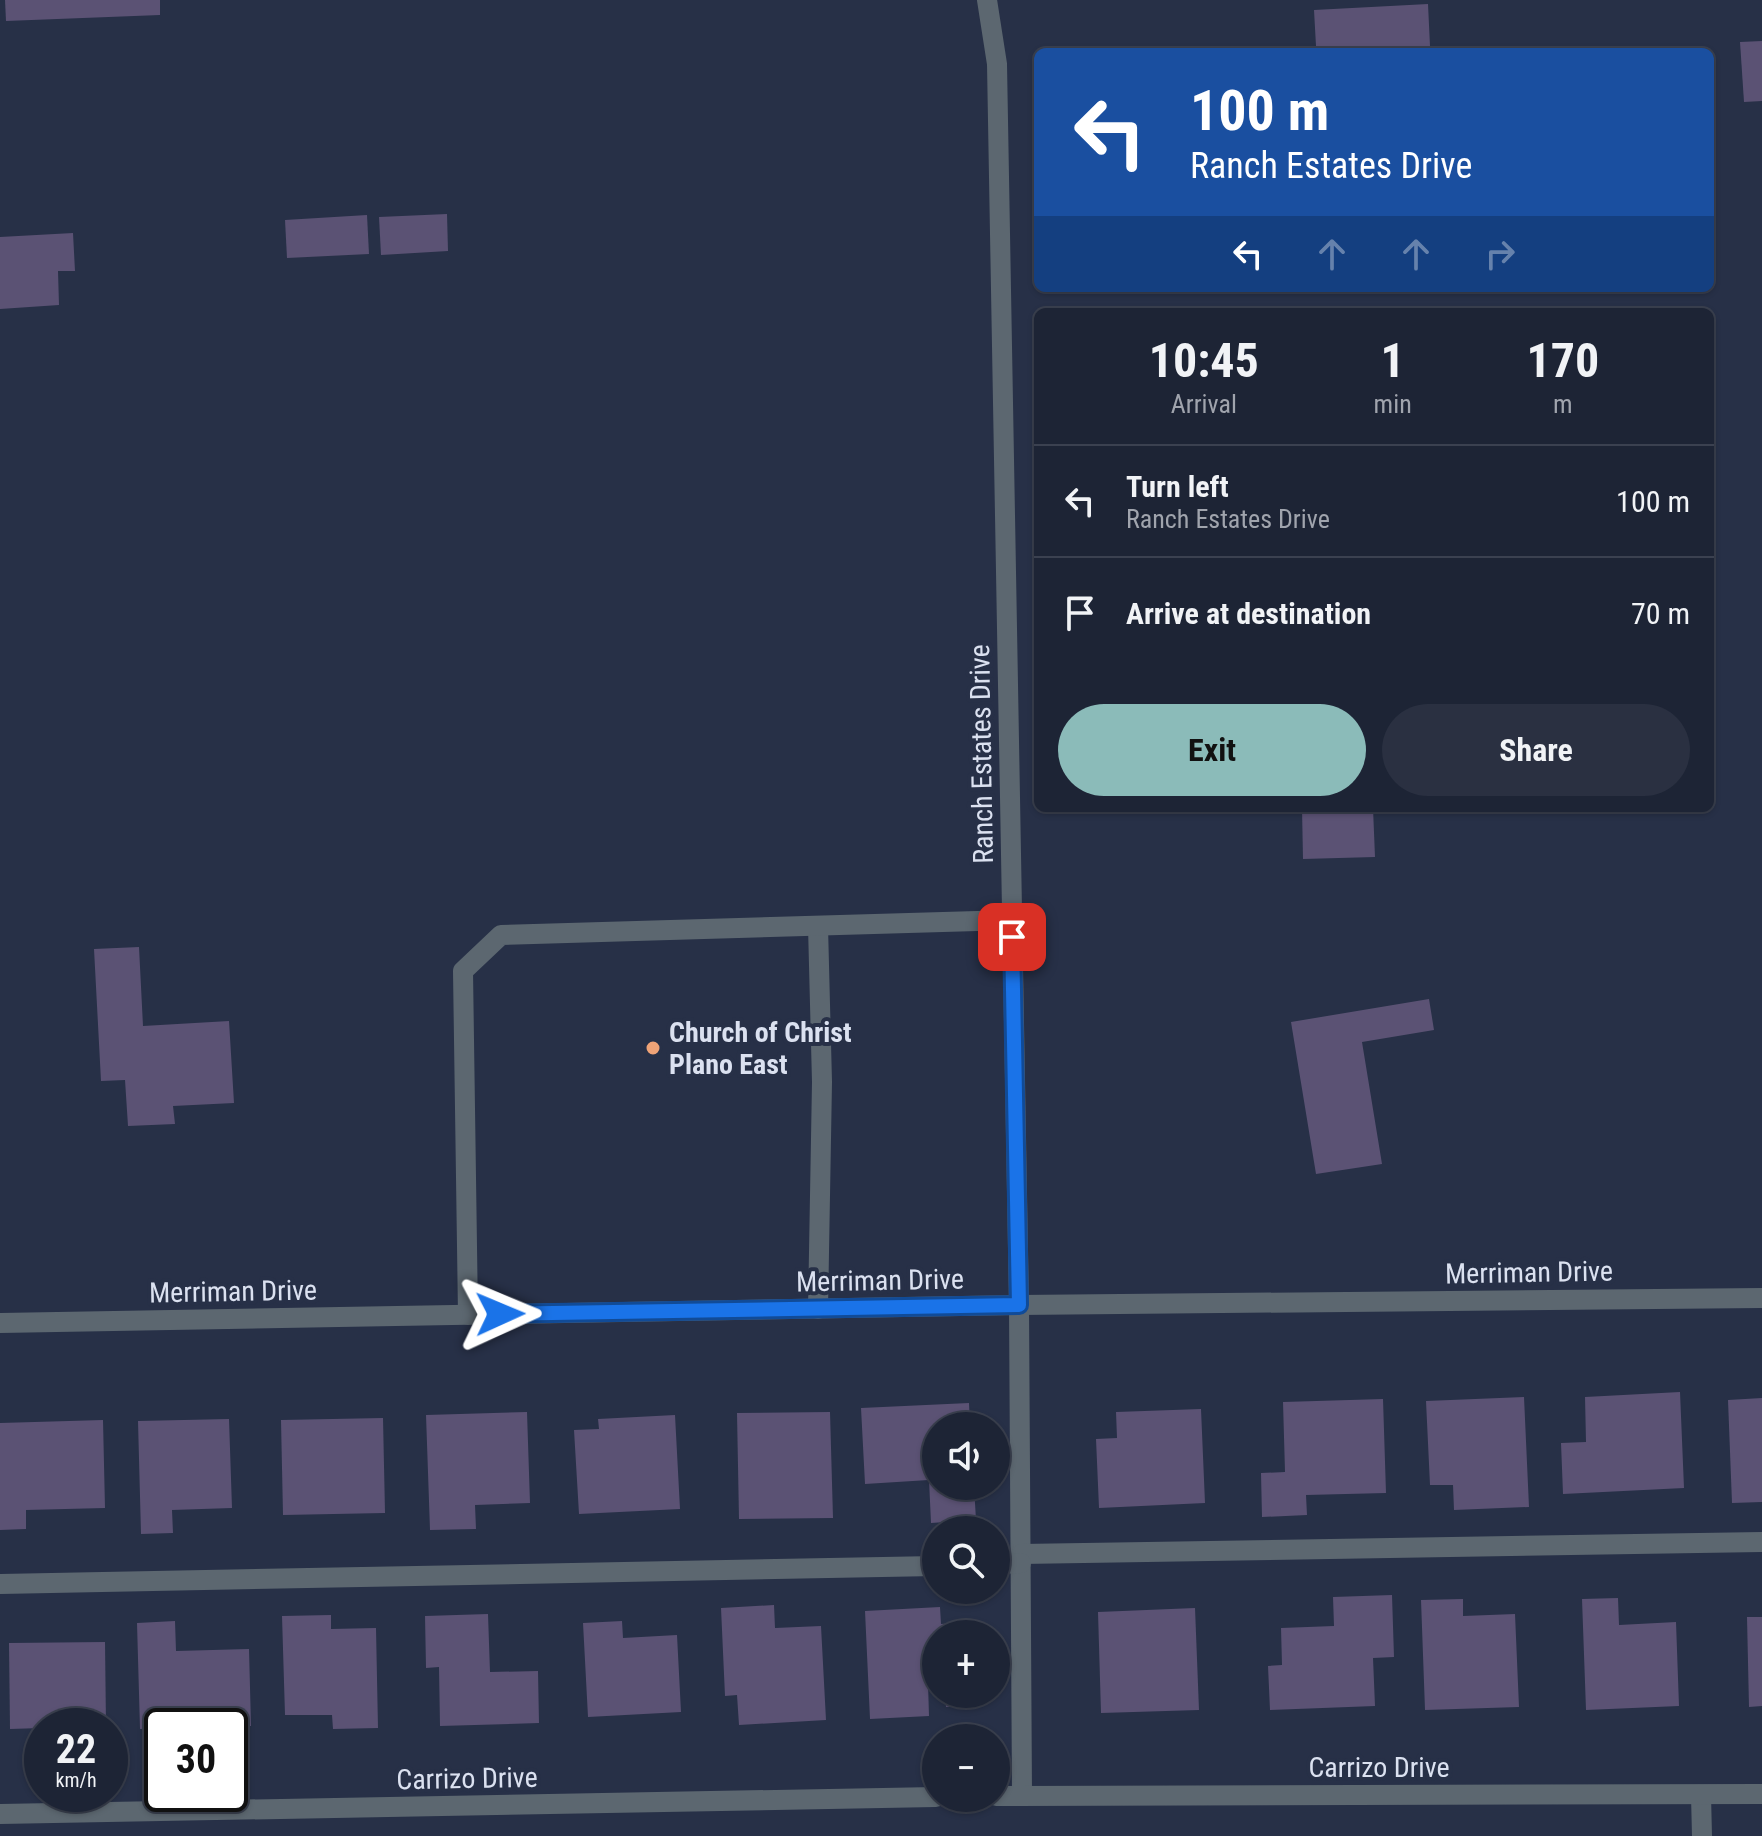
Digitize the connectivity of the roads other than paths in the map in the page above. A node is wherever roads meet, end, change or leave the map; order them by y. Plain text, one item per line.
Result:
1 (987, 0) edge
2 (1012, 920) junction
3 (818, 926) junction
4 (1762, 1298) edge
5 (1019, 1305) junction
6 (818, 1309) junction
7 (468, 1315) junction
8 (0, 1323) edge
9 (1762, 1542) edge
10 (1021, 1559) junction
11 (1010, 1561) edge
12 (922, 1566) edge
13 (0, 1584) edge
14 (1762, 1794) edge
15 (1010, 1795) edge
16 (1022, 1795) junction
17 (1701, 1795) junction
18 (922, 1797) edge
19 (0, 1814) edge
20 (1702, 1836) edge

1 - 2 street, Ranch Estates Drive
2 - 3 street
2 - 5 street, Ranch Estates Drive
3 - 6 street
3 - 7 street
4 - 5 street, Merriman Drive
5 - 6 street, Merriman Drive
5 - 10 street, Ranch Estates Drive
6 - 7 street, Merriman Drive
7 - 8 street, Merriman Drive
9 - 10 street
10 - 11 street
10 - 16 street, Ranch Estates Drive
12 - 13 street
14 - 17 street, Carrizo Drive
15 - 16 street, Carrizo Drive
16 - 17 street, Carrizo Drive
17 - 20 street
18 - 19 street, Carrizo Drive

